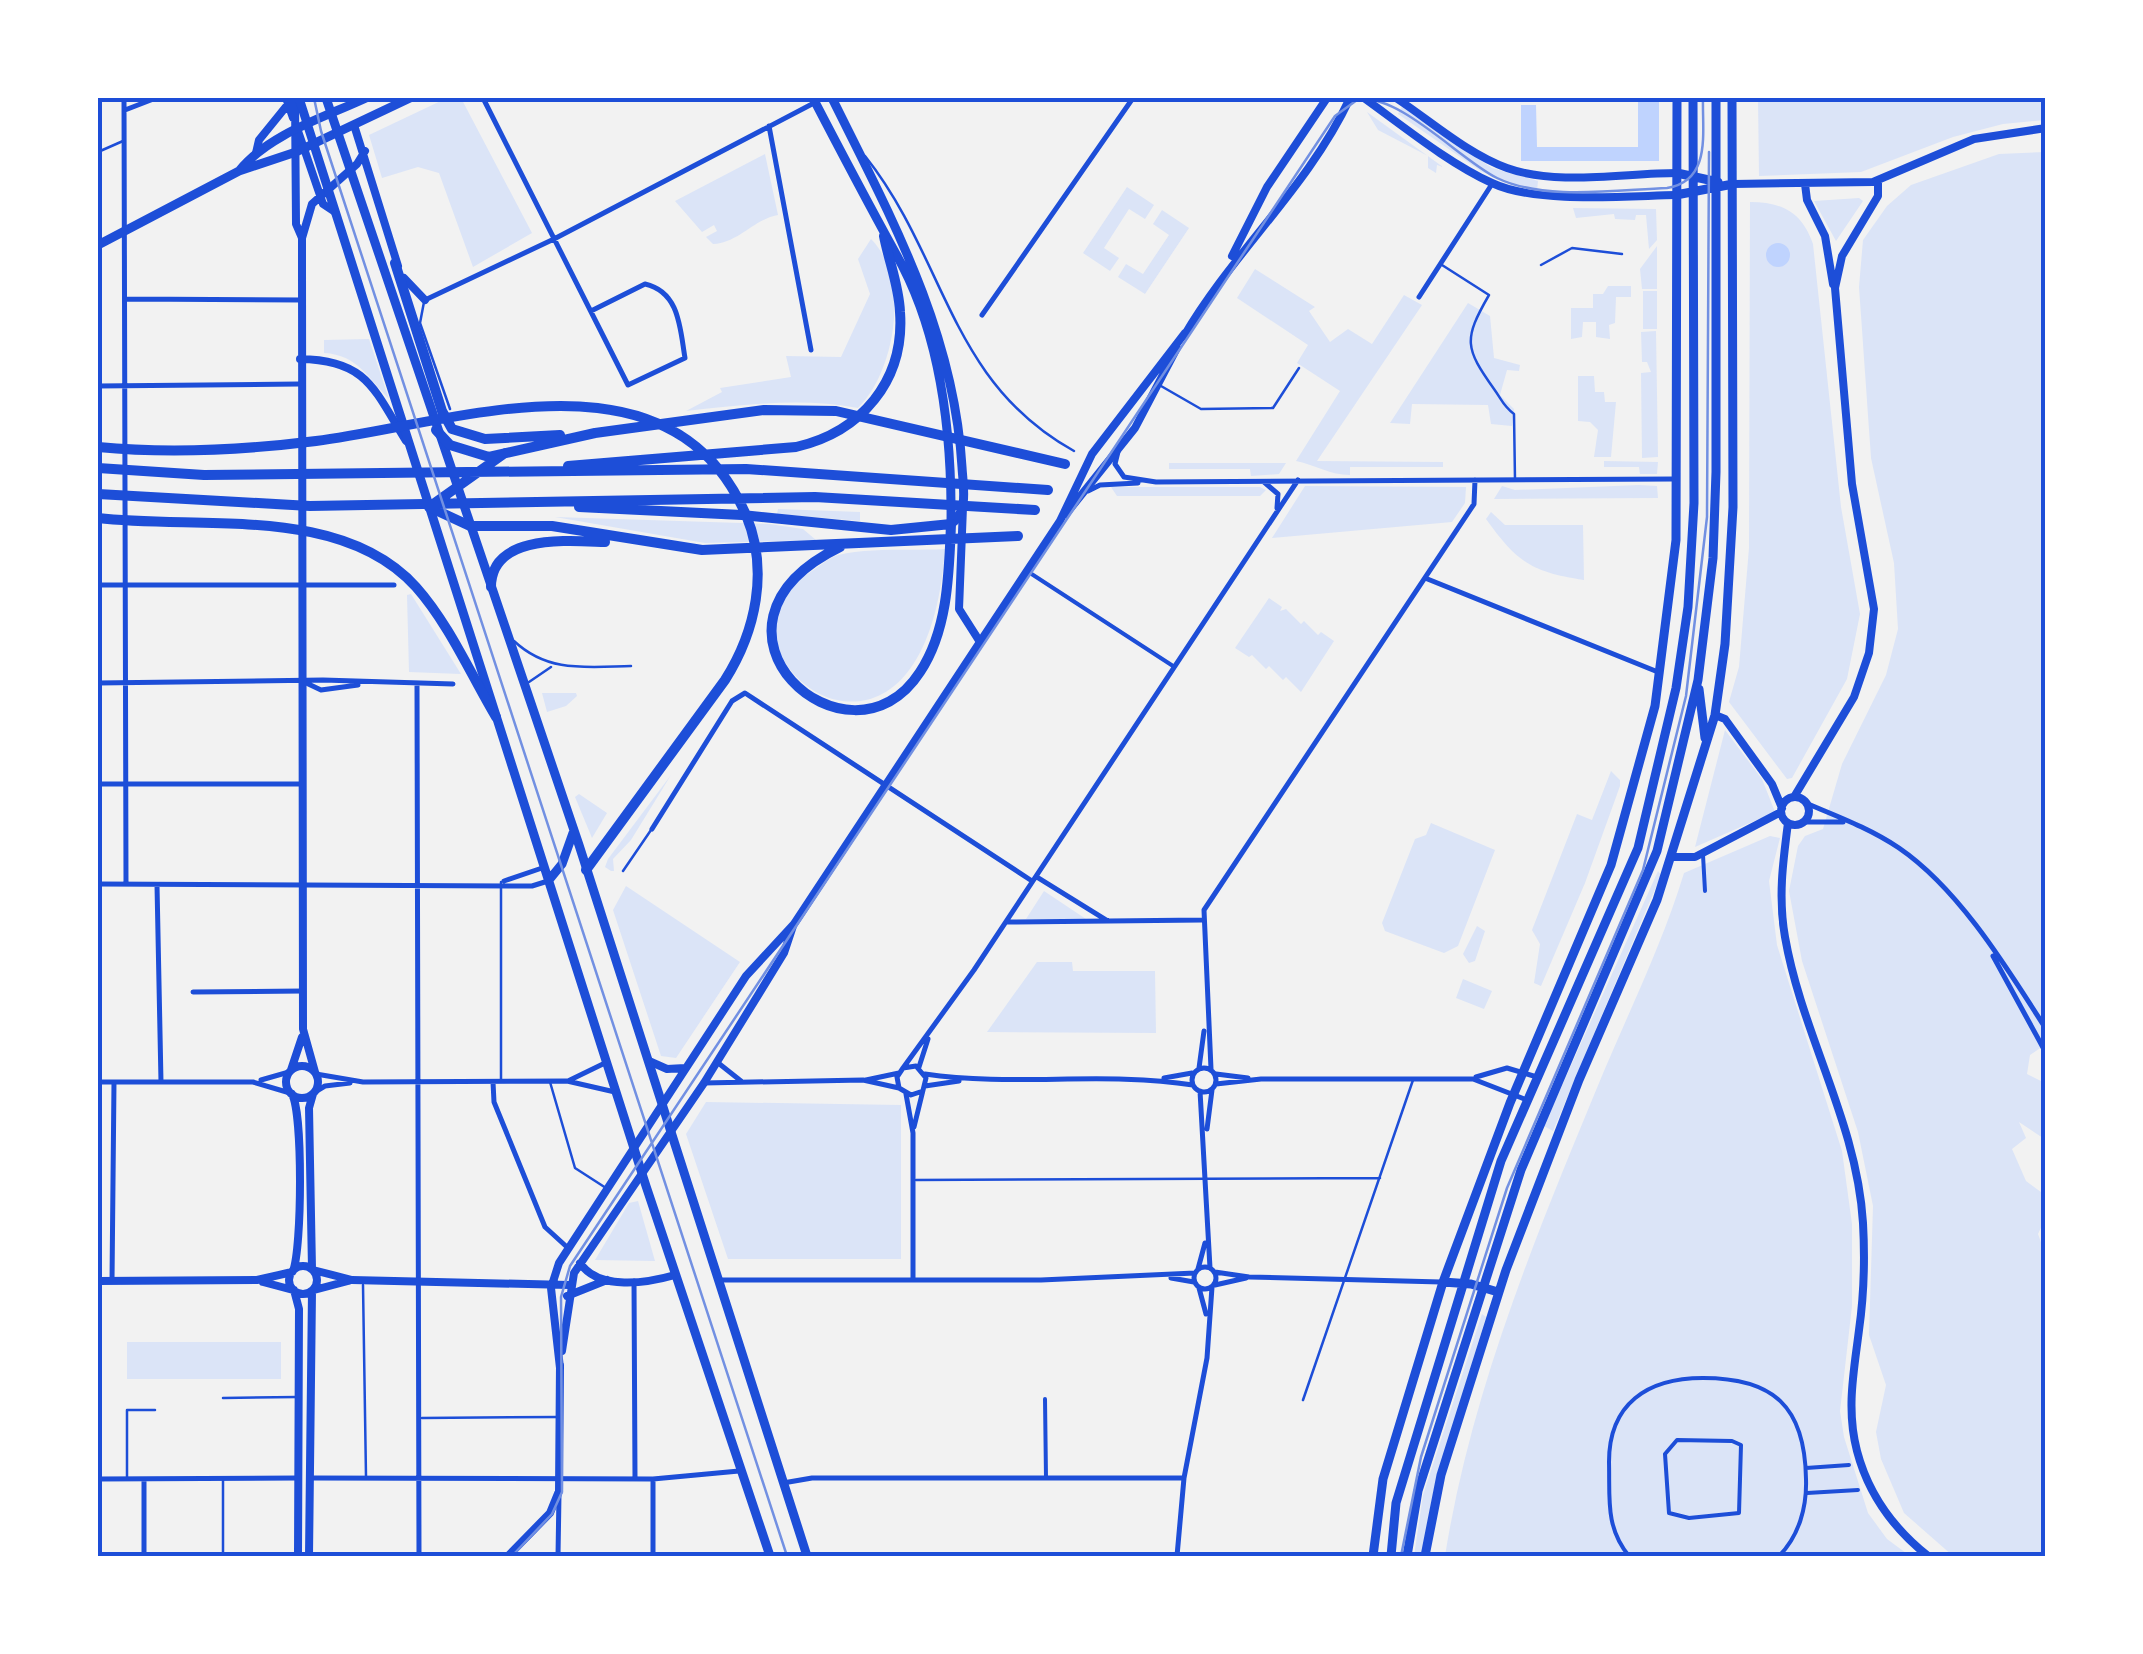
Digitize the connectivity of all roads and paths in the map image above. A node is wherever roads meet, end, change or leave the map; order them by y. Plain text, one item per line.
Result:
1 (124, 98) edge
2 (156, 98) edge
3 (294, 98) edge
4 (366, 98) edge
5 (410, 98) edge
6 (483, 98) edge
7 (830, 98) edge
8 (1133, 98) edge
9 (1327, 98) edge
10 (1350, 98) edge
11 (1396, 98) edge
12 (1677, 98) edge
13 (1693, 98) edge
14 (1716, 98) edge
15 (1732, 98) edge
16 (327, 99) edge
17 (814, 100) edge
18 (1368, 100) edge
19 (344, 102) edge
20 (125, 110) junction
21 (327, 116) junction
22 (1340, 116) junction
23 (354, 125) junction
24 (769, 126) junction
25 (2046, 128) edge
26 (295, 131) junction
27 (330, 136) junction
28 (125, 140) junction
29 (855, 143) junction
30 (364, 151) junction
31 (98, 152) edge
32 (296, 152) junction
33 (256, 153) junction
34 (239, 172) junction
35 (1676, 172) junction
36 (1693, 176) junction
37 (1878, 181) junction
38 (1492, 184) junction
39 (1732, 184) junction
40 (1805, 184) junction
41 (1716, 185) junction
42 (1693, 192) junction
43 (1676, 195) junction
44 (126, 231) junction
45 (884, 236) junction
46 (302, 238) junction
47 (554, 238) junction
48 (98, 245) edge
49 (1622, 254) dead end
50 (396, 263) junction
51 (1440, 264) junction
52 (1541, 265) dead end
53 (1225, 271) junction
54 (1419, 297) dead end
55 (126, 299) junction
56 (301, 300) junction
57 (425, 300) junction
58 (1836, 304) junction
59 (591, 311) junction
60 (982, 315) dead end
61 (1185, 333) junction
62 (811, 350) dead end
63 (300, 359) junction
64 (1299, 368) dead end
65 (300, 384) junction
66 (98, 386) edge
67 (126, 386) junction
68 (1161, 386) junction
69 (450, 409) dead end
70 (1692, 415) junction
71 (1676, 420) junction
72 (436, 430) junction
73 (596, 433) junction
74 (98, 446) edge
75 (1074, 451) dead end
76 (1119, 451) junction
77 (412, 452) junction
78 (506, 453) junction
79 (1065, 464) dead end
80 (98, 468) edge
81 (502, 472) junction
82 (1677, 479) junction
83 (1298, 480) junction
84 (1474, 480) junction
85 (1515, 480) junction
86 (1263, 481) junction
87 (1156, 482) junction
88 (456, 486) junction
89 (1048, 490) dead end
90 (1088, 491) junction
91 (98, 494) edge
92 (963, 502) junction
93 (509, 503) junction
94 (428, 506) junction
95 (1035, 510) dead end
96 (1274, 516) junction
97 (98, 518) edge
98 (1060, 521) junction
99 (951, 524) junction
100 (470, 526) junction
101 (1018, 536) dead end
102 (646, 543) junction
103 (840, 547) junction
104 (1026, 572) junction
105 (954, 575) junction
106 (1425, 578) junction
107 (127, 585) junction
108 (394, 585) dead end
109 (98, 586) edge
110 (302, 586) junction
111 (491, 587) junction
112 (509, 636) junction
113 (980, 642) junction
114 (552, 666) junction
115 (631, 666) dead end
116 (1173, 666) junction
117 (1661, 674) junction
118 (1678, 677) junction
119 (1698, 680) junction
120 (302, 681) junction
121 (98, 683) edge
122 (126, 683) junction
123 (417, 684) junction
124 (453, 684) dead end
125 (526, 686) junction
126 (1715, 715) junction
127 (496, 717) junction
128 (1706, 741) junction
129 (1820, 758) junction
130 (1766, 775) junction
131 (98, 784) edge
132 (128, 784) junction
133 (303, 784) junction
134 (887, 784) junction
135 (1794, 796) junction
136 (1807, 802) junction
137 (1781, 810) junction
138 (1787, 823) junction
139 (1803, 823) junction
140 (1860, 826) junction
141 (652, 828) joint
142 (574, 830) junction
143 (1751, 830) junction
144 (1638, 848) junction
145 (1658, 852) junction
146 (1704, 854) junction
147 (1672, 856) junction
148 (545, 866) junction
149 (1782, 866) junction
150 (586, 870) junction
151 (623, 871) dead end
152 (1034, 878) junction
153 (549, 880) junction
154 (502, 882) junction
155 (302, 883) junction
156 (417, 883) junction
157 (98, 884) edge
158 (126, 884) junction
159 (157, 884) junction
160 (1704, 890) dead end
161 (1202, 920) junction
162 (1006, 922) junction
163 (1116, 923) junction
164 (794, 924) junction
165 (1992, 954) junction
166 (303, 991) junction
167 (193, 992) dead end
168 (1205, 1018) junction
169 (303, 1029) junction
170 (2046, 1029) edge
171 (929, 1037) junction
172 (2046, 1052) edge
173 (608, 1061) junction
174 (649, 1061) junction
175 (716, 1062) junction
176 (685, 1068) junction
177 (919, 1068) junction
178 (901, 1070) junction
179 (1197, 1070) junction
180 (290, 1071) junction
181 (1213, 1071) junction
182 (1523, 1072) junction
183 (316, 1073) junction
184 (925, 1074) junction
185 (1537, 1077) junction
186 (1413, 1078) junction
187 (1474, 1078) junction
188 (1261, 1079) junction
189 (863, 1080) junction
190 (967, 1080) junction
191 (1156, 1080) junction
192 (567, 1081) junction
193 (98, 1082) edge
194 (114, 1082) junction
195 (160, 1082) junction
196 (253, 1082) junction
197 (363, 1082) junction
198 (418, 1082) junction
199 (493, 1082) junction
200 (501, 1082) junction
201 (550, 1082) junction
202 (704, 1082) junction
203 (741, 1082) junction
204 (1193, 1085) junction
205 (925, 1086) junction
206 (1214, 1087) junction
207 (899, 1088) junction
208 (1200, 1091) junction
209 (920, 1092) junction
210 (314, 1093) junction
211 (618, 1093) junction
212 (1514, 1093) junction
213 (291, 1094) junction
214 (906, 1094) junction
215 (1527, 1100) junction
216 (662, 1103) junction
217 (670, 1133) junction
218 (912, 1133) junction
219 (1205, 1142) junction
220 (634, 1146) junction
221 (641, 1170) junction
222 (1380, 1178) junction
223 (1205, 1179) junction
224 (913, 1180) junction
225 (608, 1189) junction
226 (1206, 1240) junction
227 (568, 1248) junction
228 (580, 1263) junction
229 (312, 1270) junction
230 (1212, 1270) junction
231 (1196, 1271) junction
232 (293, 1272) junction
233 (675, 1275) junction
234 (1164, 1277) junction
235 (1248, 1278) junction
236 (98, 1280) edge
237 (112, 1280) junction
238 (256, 1280) junction
239 (352, 1280) junction
240 (418, 1280) junction
241 (608, 1280) junction
242 (717, 1280) junction
243 (914, 1280) junction
244 (1346, 1280) junction
245 (363, 1281) junction
246 (634, 1281) junction
247 (1443, 1282) junction
248 (551, 1283) junction
249 (1461, 1283) junction
250 (570, 1285) junction
251 (1196, 1285) junction
252 (1214, 1286) junction
253 (1483, 1287) junction
254 (293, 1290) junction
255 (313, 1290) junction
256 (1498, 1292) junction
257 (567, 1296) junction
258 (1207, 1317) junction
259 (560, 1368) junction
260 (298, 1396) junction
261 (224, 1398) dead end
262 (1044, 1399) dead end
263 (1303, 1400) dead end
264 (1782, 1400) junction
265 (1630, 1401) junction
266 (1636, 1408) dead end
267 (1775, 1408) dead end
268 (155, 1410) dead end
269 (560, 1417) junction
270 (419, 1418) junction
271 (1670, 1446) joint
272 (1850, 1465) dead end
273 (1806, 1468) junction
274 (742, 1470) junction
275 (298, 1478) junction
276 (309, 1478) junction
277 (1046, 1478) junction
278 (1184, 1478) junction
279 (98, 1479) edge
280 (223, 1479) junction
281 (366, 1479) junction
282 (561, 1479) junction
283 (635, 1479) junction
284 (654, 1479) junction
285 (127, 1480) junction
286 (144, 1480) junction
287 (418, 1481) junction
288 (783, 1483) junction
289 (1858, 1490) dead end
290 (559, 1491) junction
291 (1807, 1493) junction
292 (1635, 1548) dead end
293 (1775, 1548) dead end
294 (1781, 1555) edge
295 (144, 1556) edge
296 (222, 1556) edge
297 (298, 1556) edge
298 (309, 1556) edge
299 (418, 1556) edge
300 (508, 1556) edge
301 (558, 1556) edge
302 (653, 1556) edge
303 (770, 1556) edge
304 (807, 1556) edge
305 (1177, 1556) edge
306 (1374, 1556) edge
307 (1390, 1556) edge
308 (1407, 1556) edge
309 (1425, 1556) edge
310 (1628, 1556) edge
311 (1928, 1556) edge

1 - 20 street
2 - 20 street
3 - 26 street
3 - 33 street
3 - 77 main road
4 - 19 main road
5 - 23 main road
6 - 47 street
7 - 17 main road
7 - 29 main road
8 - 60 street
9 - 53 street
10 - 22 street
11 - 35 street
12 - 35 main road
13 - 36 main road
14 - 41 main road
15 - 39 main road
16 - 21 lane
16 - 72 main road
17 - 24 street
17 - 45 main road
18 - 22 street
18 - 38 street
19 - 21 main road
19 - 23 main road
20 - 28 street
21 - 26 main road
21 - 27 lane
22 - 53 street
23 - 27 main road
23 - 30 street
24 - 47 street
24 - 62 street
25 - 37 street
26 - 32 street
26 - 33 main road
27 - 32 main road
28 - 31 lane
28 - 44 street
29 - 75 lane
29 - 92 main road
30 - 46 street
30 - 50 street
32 - 34 main road
32 - 46 street
33 - 34 main road
34 - 44 main road
35 - 36 main road
35 - 43 main road
36 - 41 main road
36 - 42 main road
37 - 40 street
37 - 58 street
38 - 43 street
38 - 51 street
39 - 40 street
39 - 41 main road
39 - 126 main road
40 - 58 street
41 - 42 main road
41 - 119 main road
42 - 43 main road
42 - 70 main road
43 - 71 main road
44 - 48 main road
44 - 55 street
45 - 81 highway
45 - 99 main road
46 - 56 street
47 - 57 street
47 - 59 street
49 - 52 lane
50 - 57 street
50 - 73 highway
51 - 54 street
51 - 85 lane
53 - 61 street
55 - 56 street
55 - 67 street
56 - 63 street
57 - 69 lane
58 - 129 street
59 - 59 street
61 - 68 street
61 - 98 street
63 - 65 street
63 - 77 street
64 - 68 lane
65 - 67 street
65 - 110 street
66 - 67 street
67 - 107 street
68 - 76 street
70 - 71 main road
70 - 118 main road
71 - 82 main road
72 - 78 highway
72 - 88 main road
73 - 78 highway
73 - 79 highway
74 - 150 highway
76 - 87 street
76 - 90 street
77 - 94 main road
78 - 88 highway
80 - 81 highway
81 - 89 highway
82 - 85 street
82 - 117 main road
83 - 84 street
83 - 86 street
83 - 96 street
84 - 85 street
84 - 106 street
86 - 87 street
86 - 96 street
87 - 90 street
88 - 94 highway
88 - 100 main road
90 - 98 street
91 - 93 highway
92 - 99 main road
92 - 105 street
93 - 95 highway
93 - 99 highway
94 - 100 highway
94 - 127 main road
96 - 116 street
97 - 127 highway
98 - 104 street
99 - 105 highway
100 - 102 highway
100 - 111 main road
101 - 103 highway
102 - 103 highway
102 - 111 highway
103 - 105 highway
104 - 113 street
104 - 116 street
105 - 113 street
106 - 117 street
106 - 161 street
107 - 109 street
107 - 110 street
107 - 122 street
108 - 110 street
110 - 120 street
111 - 112 main road
112 - 114 lane
112 - 125 main road
113 - 134 street
114 - 115 lane
114 - 125 lane
116 - 152 street
117 - 118 main road
117 - 182 main road
118 - 144 main road
119 - 128 main road
119 - 145 main road
120 - 122 street
120 - 123 street
120 - 133 street
121 - 122 street
122 - 132 street
123 - 124 street
123 - 156 street
125 - 142 main road
126 - 128 main road
126 - 130 street
127 - 148 main road
128 - 147 main road
129 - 135 street
129 - 136 street
130 - 135 street
130 - 137 street
131 - 132 street
132 - 133 street
132 - 158 street
133 - 155 street
134 - 141 street
134 - 152 street
134 - 164 street
135 - 136 street
135 - 137 street
136 - 139 street
136 - 140 street
137 - 138 street
137 - 143 street
138 - 139 street
138 - 143 street
138 - 149 street
139 - 140 street
139 - 149 street
140 - 165 street
141 - 151 lane
142 - 150 main road
142 - 153 main road
143 - 146 street
144 - 145 main road
144 - 185 main road
145 - 147 main road
145 - 253 main road
146 - 147 street
146 - 160 street
147 - 256 main road
148 - 153 main road
148 - 154 street
149 - 311 street
150 - 174 main road
152 - 162 street
152 - 163 street
153 - 154 street
153 - 173 main road
154 - 156 street
154 - 200 lane
155 - 156 street
155 - 159 street
155 - 166 street
156 - 198 street
157 - 158 street
158 - 159 street
159 - 195 street
161 - 163 street
161 - 168 street
162 - 163 street
162 - 171 street
164 - 175 street
164 - 176 street
165 - 170 street
165 - 172 street
166 - 167 street
166 - 169 street
168 - 179 street
168 - 181 street
169 - 180 street
169 - 183 street
171 - 177 street
171 - 178 street
173 - 192 street
173 - 211 main road
174 - 176 street
174 - 216 main road
175 - 202 street
175 - 203 street
176 - 216 street
177 - 178 street
177 - 184 street
178 - 189 street
178 - 207 street
179 - 181 street
179 - 191 street
179 - 204 street
180 - 183 street
180 - 196 street
180 - 213 street
181 - 188 street
181 - 206 street
182 - 185 street
182 - 187 street
182 - 212 main road
183 - 197 street
183 - 210 street
184 - 190 street
184 - 205 street
185 - 215 main road
186 - 187 street
186 - 188 street
186 - 222 lane
187 - 212 street
188 - 206 street
189 - 203 street
189 - 207 street
190 - 191 street
190 - 205 street
191 - 204 street
192 - 201 street
192 - 211 street
193 - 194 street
194 - 195 street
194 - 237 street
195 - 196 street
196 - 213 street
197 - 198 street
197 - 210 street
198 - 199 street
198 - 240 street
199 - 200 street
199 - 227 street
200 - 201 street
201 - 225 lane
202 - 203 street
202 - 217 street
204 - 208 street
205 - 209 street
206 - 208 street
206 - 219 street
207 - 214 street
208 - 219 street
209 - 214 street
209 - 218 street
210 - 213 street
210 - 229 street
211 - 220 main road
212 - 215 street
212 - 247 main road
213 - 232 street
214 - 218 street
215 - 249 main road
216 - 217 main road
216 - 220 street
217 - 221 street
217 - 242 main road
218 - 224 street
219 - 223 street
220 - 221 main road
220 - 225 street
221 - 228 street
221 - 233 main road
222 - 223 lane
222 - 244 lane
223 - 224 lane
223 - 226 street
224 - 243 street
225 - 227 street
226 - 230 street
226 - 231 street
227 - 248 street
228 - 241 street
228 - 250 street
229 - 232 street
229 - 239 street
229 - 255 street
230 - 231 street
230 - 235 street
230 - 252 street
231 - 234 street
231 - 251 street
232 - 238 street
232 - 254 street
233 - 246 street
233 - 274 main road
234 - 243 street
234 - 251 street
235 - 244 street
235 - 252 street
236 - 237 street
237 - 238 street
238 - 254 street
239 - 245 street
239 - 255 street
240 - 245 street
240 - 248 street
240 - 270 street
241 - 246 street
241 - 257 street
242 - 243 street
242 - 288 main road
244 - 247 street
244 - 263 lane
245 - 281 lane
246 - 283 street
247 - 249 main road
247 - 306 main road
248 - 250 street
248 - 259 street
249 - 253 main road
249 - 307 main road
250 - 257 street
251 - 252 street
251 - 258 street
252 - 258 street
253 - 256 main road
253 - 308 main road
254 - 255 street
254 - 260 street
255 - 276 street
256 - 309 main road
257 - 259 street
258 - 278 street
259 - 269 street
260 - 261 lane
260 - 275 street
262 - 277 street
264 - 265 street
264 - 267 street
264 - 273 street
265 - 266 street
265 - 310 street
268 - 285 lane
269 - 270 lane
269 - 282 street
270 - 287 street
271 - 271 street
272 - 273 street
273 - 291 street
274 - 284 street
274 - 303 main road
275 - 280 street
275 - 297 street
276 - 281 street
276 - 298 street
277 - 278 street
277 - 288 street
278 - 305 street
279 - 285 street
280 - 286 street
280 - 296 lane
281 - 287 street
282 - 283 street
282 - 287 street
282 - 290 street
283 - 284 street
284 - 302 street
285 - 286 street
286 - 295 street
287 - 299 street
288 - 304 main road
289 - 291 street
290 - 300 street
290 - 301 street
291 - 294 street
292 - 310 street
293 - 294 street

